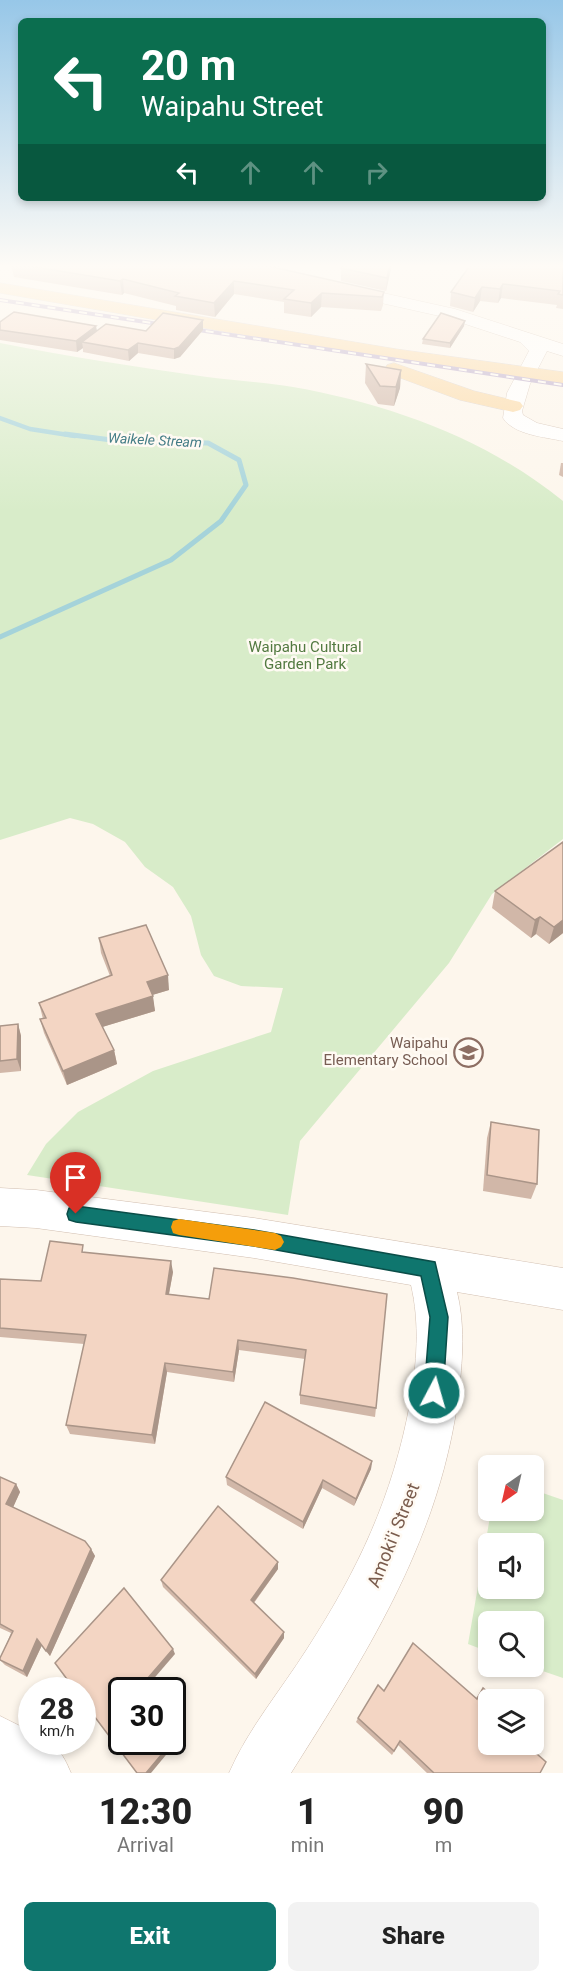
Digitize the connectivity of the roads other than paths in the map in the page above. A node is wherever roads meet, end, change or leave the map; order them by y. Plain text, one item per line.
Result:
1 (254, 347) edge
2 (319, 347) edge
3 (537, 347) edge
4 (563, 378) edge
5 (519, 389) junction
6 (563, 394) edge
7 (563, 435) edge
8 (0, 1207) edge
9 (429, 1268) junction
10 (563, 1289) edge
11 (0, 1744) edge
12 (42, 1773) edge
13 (258, 1773) edge

1 - 5 main road
2 - 5 main road
3 - 5 street
4 - 5 main road
5 - 6 main road
5 - 7 street
8 - 9 street
9 - 10 street
9 - 13 street, Amoki'i Street
11 - 12 street

